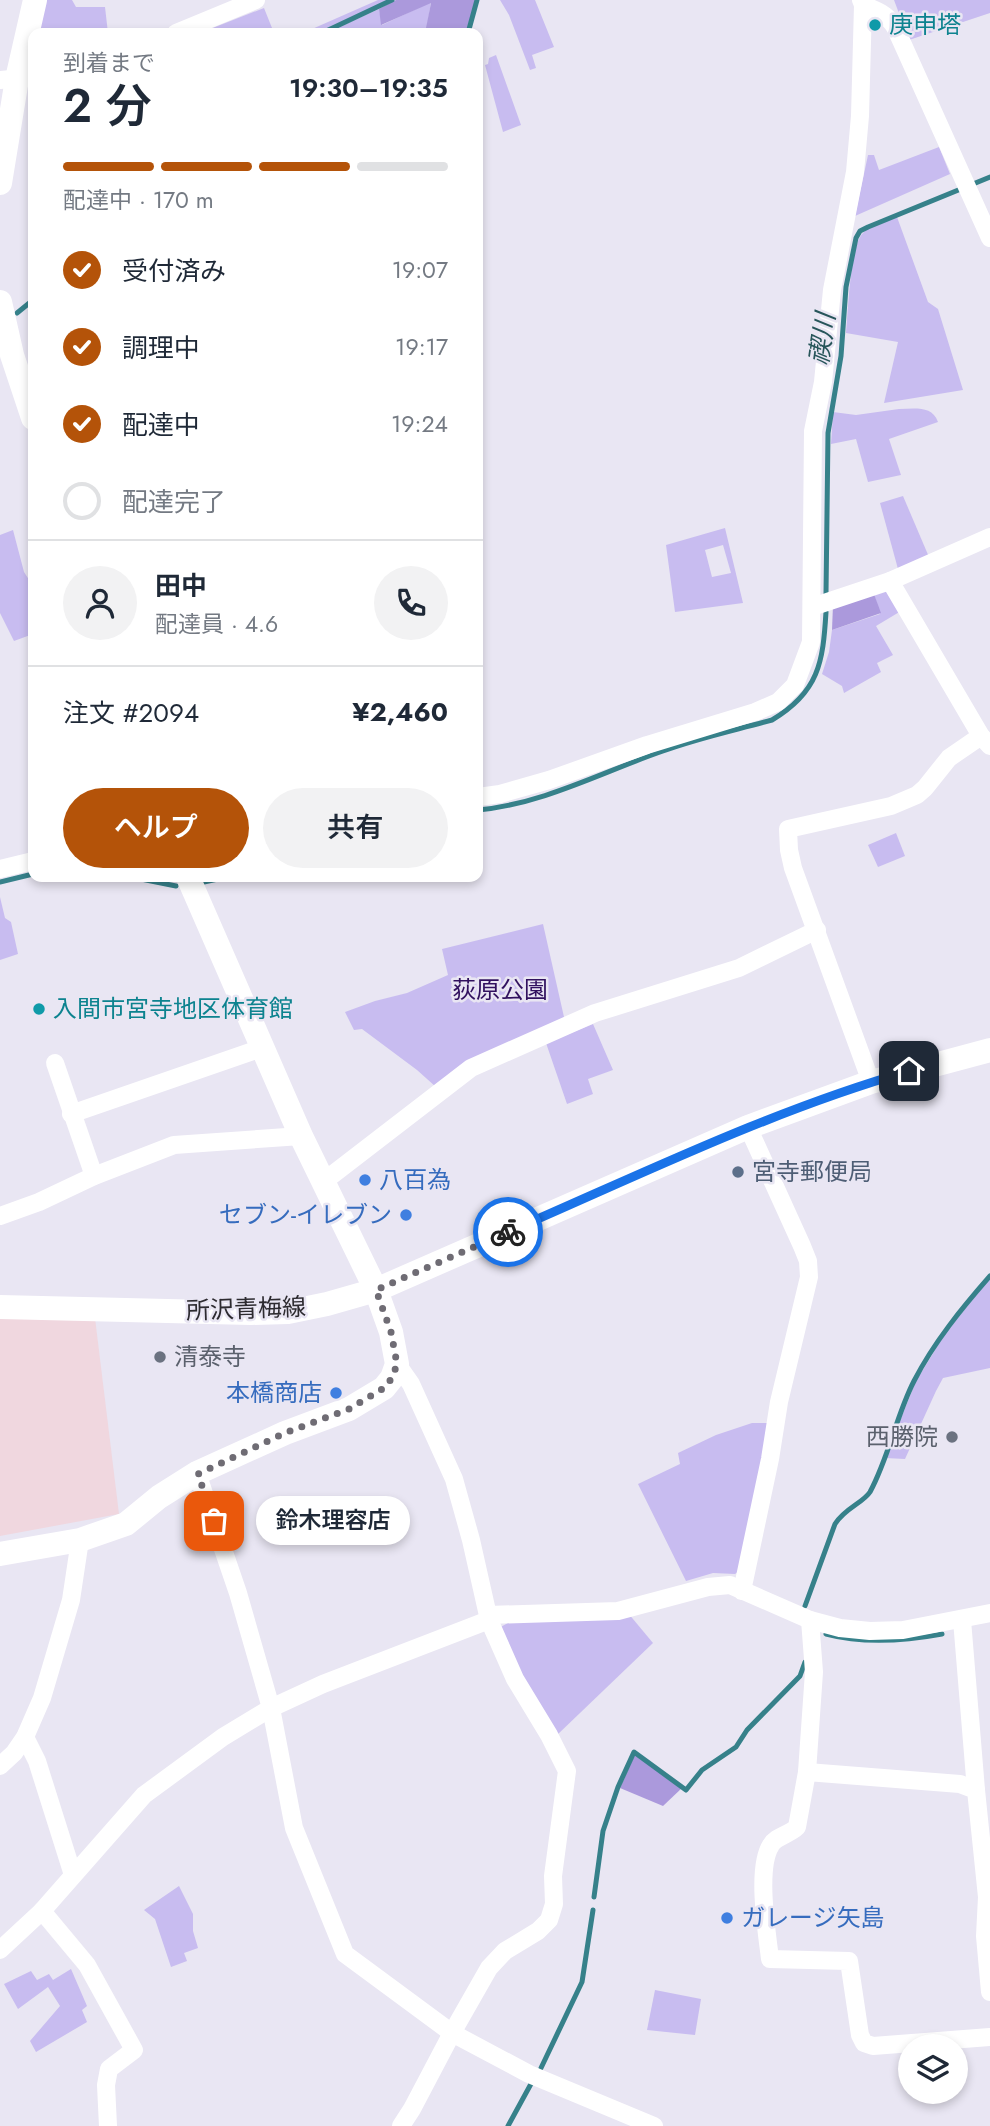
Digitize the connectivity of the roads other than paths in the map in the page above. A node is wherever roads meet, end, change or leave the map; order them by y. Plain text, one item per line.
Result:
1 (35, 0) edge
2 (256, 0) edge
3 (862, 3) edge
4 (29, 28) edge
5 (188, 28) edge
6 (28, 31) edge
7 (17, 79) edge
8 (0, 183) edge
9 (990, 238) edge
10 (0, 302) edge
11 (28, 402) edge
12 (990, 537) edge
13 (890, 581) junction
14 (812, 607) junction
15 (985, 741) edge
16 (483, 796) edge
17 (28, 862) edge
18 (0, 869) edge
19 (190, 882) edge
20 (817, 930) junction
21 (262, 1048) junction
22 (990, 1050) edge
23 (55, 1063) dead end
24 (872, 1082) junction
25 (71, 1114) junction
26 (748, 1127) junction
27 (302, 1136) junction
28 (94, 1176) junction
29 (323, 1182) junction
30 (0, 1216) edge
31 (376, 1290) junction
32 (0, 1307) edge
33 (397, 1364) junction
34 (198, 1474) junction
35 (80, 1540) junction
36 (0, 1554) edge
37 (742, 1591) junction
38 (990, 1613) edge
39 (489, 1618) junction
40 (810, 1620) junction
41 (962, 1620) junction
42 (271, 1708) junction
43 (24, 1737) junction
44 (0, 1766) edge
45 (807, 1772) junction
46 (976, 1790) junction
47 (73, 1875) junction
48 (42, 1911) junction
49 (0, 1950) edge
50 (990, 1992) edge
51 (452, 2033) junction
52 (990, 2037) edge
53 (108, 2126) edge
54 (401, 2126) edge
55 (654, 2126) edge

1 - 4 street
2 - 5 street
3 - 9 street
3 - 14 street
6 - 7 street
7 - 8 street
10 - 11 street
12 - 13 street
13 - 14 street
13 - 15 street
14 - 16 street
15 - 20 street
17 - 18 street
19 - 21 street
20 - 24 street
20 - 29 street
21 - 25 street
21 - 27 street
22 - 24 street, 所沢青梅線
23 - 25 street
24 - 26 street, 所沢青梅線
25 - 28 street
26 - 31 street, 所沢青梅線
26 - 37 street
27 - 28 street
27 - 29 street
28 - 30 street
29 - 31 street
31 - 32 street, 所沢青梅線
31 - 33 street
33 - 34 street
33 - 39 street
34 - 35 street
34 - 42 street
35 - 36 street
35 - 43 street
37 - 39 street
37 - 40 street
38 - 41 street
39 - 42 street
39 - 51 street
40 - 41 street
40 - 45 street
41 - 46 street
42 - 47 street
42 - 51 street
43 - 44 street
43 - 47 street
45 - 46 street
45 - 52 street
46 - 50 street
47 - 48 street
48 - 49 street
48 - 53 street
51 - 54 street
51 - 55 street

